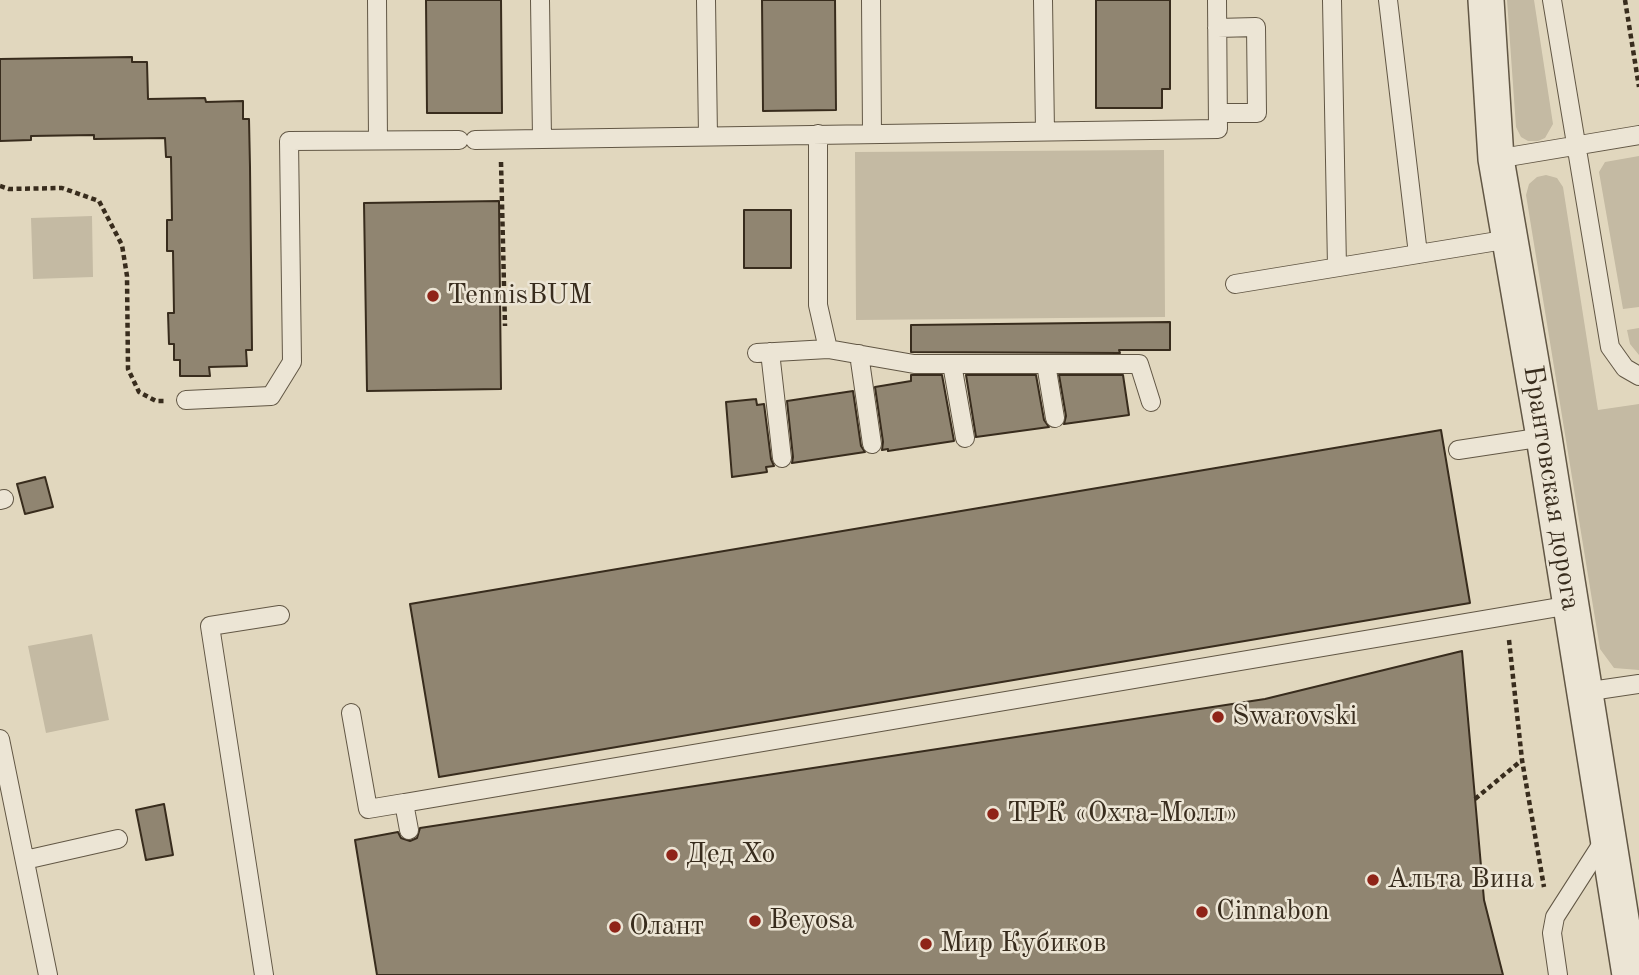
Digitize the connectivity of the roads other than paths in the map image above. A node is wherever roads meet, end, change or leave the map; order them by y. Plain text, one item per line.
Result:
1 (377, 0) edge
2 (540, 0) edge
3 (706, 0) edge
4 (871, 0) edge
5 (1043, 0) edge
6 (1217, 0) edge
7 (1332, 0) edge
8 (1388, 0) edge
9 (1486, 0) edge
10 (1552, 0) edge
11 (1217, 28) junction
12 (1218, 113) junction
13 (1045, 131) junction
14 (872, 133) junction
15 (818, 134) junction
16 (1639, 135) edge
17 (708, 136) junction
18 (541, 138) junction
19 (378, 139) junction
20 (1575, 146) junction
21 (1496, 159) junction
22 (1510, 239) junction
23 (1418, 254) junction
24 (1337, 267) junction
25 (1235, 284) dead end
26 (828, 349) junction
27 (859, 354) junction
28 (953, 364) junction
29 (1046, 364) junction
30 (1639, 376) edge
31 (186, 400) road end
32 (1151, 402) dead end
33 (1055, 418) dead end
34 (1544, 437) junction
35 (965, 438) dead end
36 (872, 444) dead end
37 (1458, 450) dead end
38 (782, 458) dead end
39 (1571, 605) junction
40 (280, 615) dead end
41 (1639, 684) edge
42 (1584, 692) junction
43 (352, 713) dead end
44 (0, 739) edge
45 (404, 803) junction
46 (409, 830) dead end
47 (1607, 836) junction
48 (118, 839) dead end
49 (25, 860) junction
50 (48, 975) edge
51 (264, 975) edge
52 (1558, 975) edge
53 (1630, 975) edge

1 - 19 lane
2 - 18 lane
3 - 17 lane
4 - 14 lane
5 - 13 lane
6 - 11 lane
7 - 24 lane
8 - 23 lane
9 - 21 street, Брантовская дорога
10 - 20 lane
11 - 12 lane
11 - 12 lane
12 - 13 lane
13 - 14 lane
14 - 15 lane
15 - 17 lane
15 - 26 lane
16 - 20 lane
17 - 18 lane
18 - 19 lane
19 - 31 lane
20 - 21 lane
20 - 30 lane
21 - 22 street, Брантовская дорога
22 - 23 lane
22 - 34 street, Брантовская дорога
23 - 24 lane
24 - 25 lane
26 - 27 lane
26 - 38 lane
27 - 28 lane
27 - 36 lane
28 - 29 lane
28 - 35 lane
29 - 32 lane
29 - 33 lane
34 - 37 lane
34 - 39 street, Брантовская дорога
39 - 42 street, Брантовская дорога
39 - 45 lane
40 - 51 lane
41 - 42 lane
42 - 47 street, Брантовская дорога
43 - 45 lane
44 - 49 lane
45 - 46 lane
47 - 52 lane
47 - 53 street, Брантовская дорога
48 - 49 lane
49 - 50 lane

